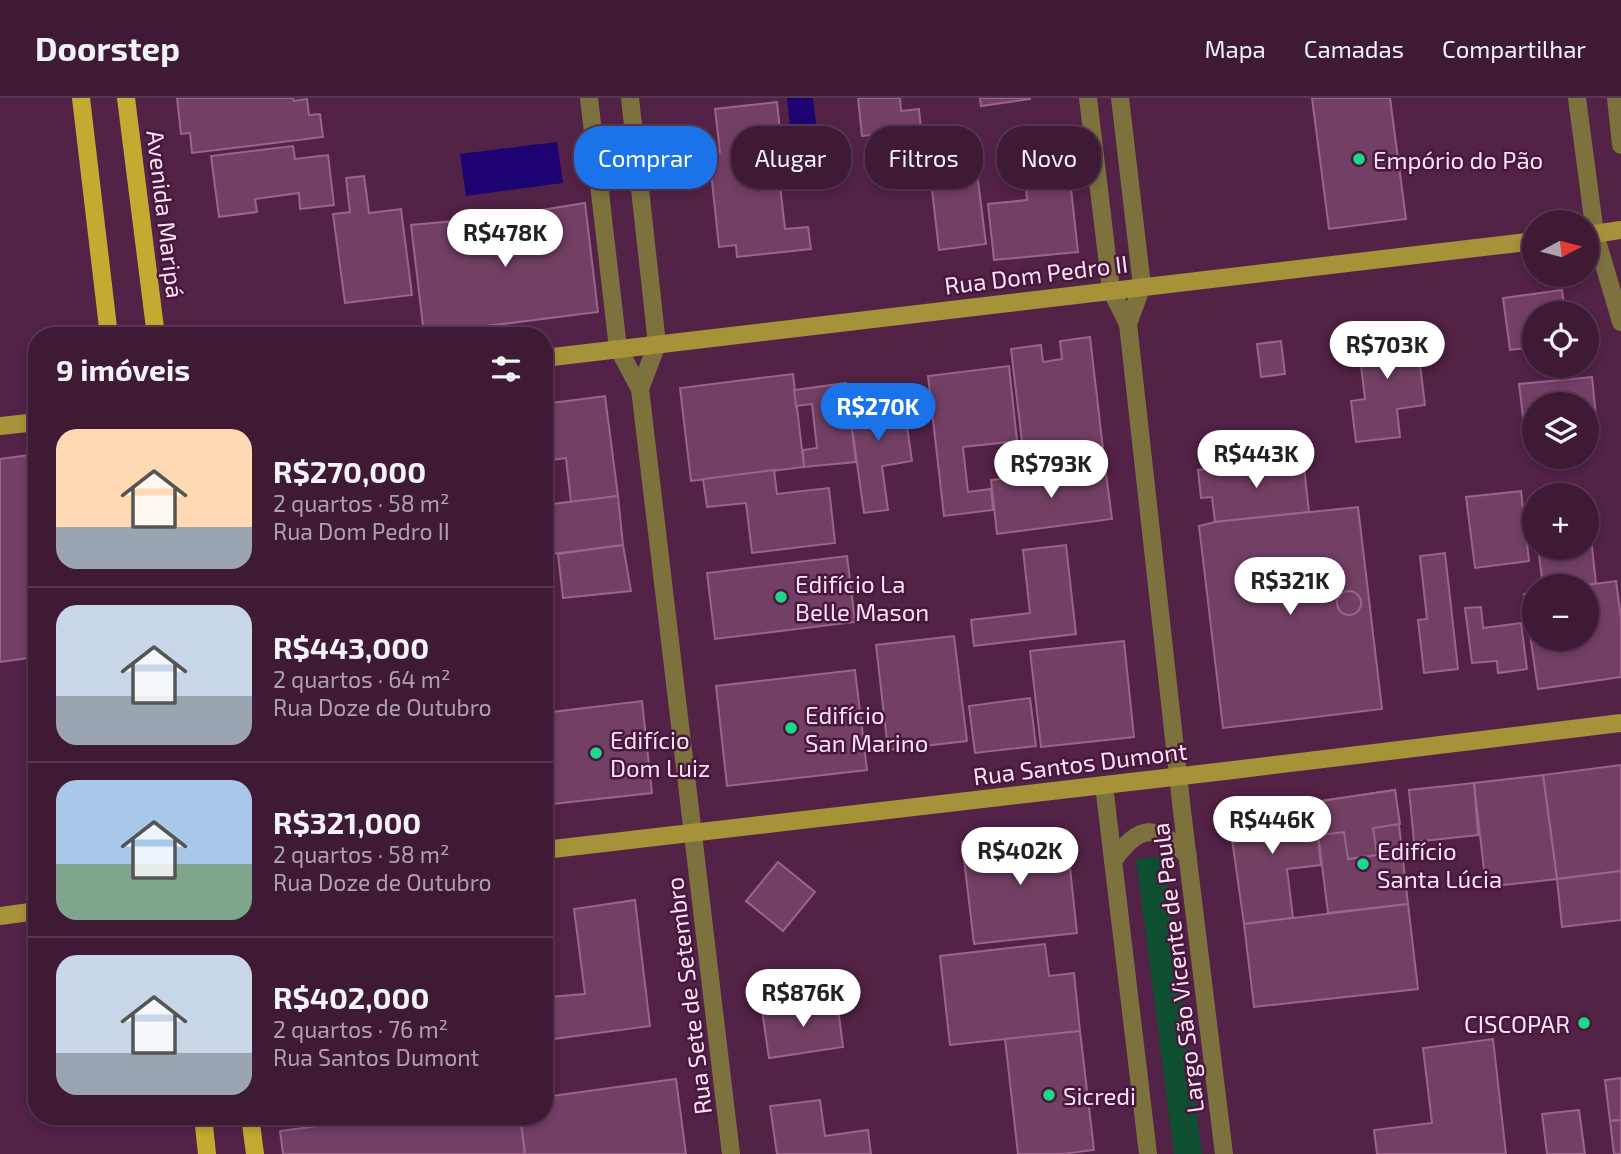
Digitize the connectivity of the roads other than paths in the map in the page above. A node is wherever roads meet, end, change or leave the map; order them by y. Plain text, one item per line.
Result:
1 (80, 98) edge
2 (126, 98) edge
3 (589, 98) edge
4 (629, 98) edge
5 (1088, 98) edge
6 (1120, 98) edge
7 (1577, 98) edge
8 (1616, 98) edge
9 (1621, 145) edge
10 (1589, 210) edge
11 (1621, 230) edge
12 (1600, 233) edge
13 (1522, 242) edge
14 (1600, 260) edge
15 (1142, 286) junction
16 (1111, 290) junction
17 (1621, 322) edge
18 (1128, 324) junction
19 (108, 327) edge
20 (155, 327) edge
21 (657, 344) junction
22 (618, 348) junction
23 (553, 357) edge
24 (640, 389) junction
25 (28, 423) edge
26 (0, 426) edge
27 (1621, 723) edge
28 (1178, 776) junction
29 (1104, 785) junction
30 (693, 832) junction
31 (553, 849) edge
32 (1188, 856) junction
33 (1113, 861) junction
34 (28, 912) edge
35 (0, 916) edge
36 (204, 1125) edge
37 (251, 1125) edge
38 (207, 1154) edge
39 (255, 1154) edge
40 (731, 1154) edge
41 (1149, 1154) edge
42 (1224, 1154) edge

1 - 19 main road
2 - 20 main road, Avenida Maripá
3 - 22 street
4 - 21 street
5 - 16 street
6 - 15 street
7 - 10 street
8 - 9 street
11 - 12 street
13 - 15 street, Rua Dom Pedro II
14 - 17 street
15 - 16 street, Rua Dom Pedro II
15 - 18 street
16 - 18 street
16 - 21 street, Rua Dom Pedro II
18 - 28 street, Largo São Vicente de Paula
21 - 22 street, Rua Dom Pedro II
21 - 24 street
22 - 23 street, Rua Dom Pedro II
22 - 24 street
24 - 30 street, Rua Sete de Setembro
25 - 26 street
27 - 28 street, Rua Santos Dumont
28 - 29 street, Rua Santos Dumont
28 - 32 street, Largo São Vicente de Paula
29 - 30 street, Rua Santos Dumont
29 - 33 street, Largo São Vicente de Paula
30 - 31 street, Rua Santos Dumont
30 - 40 street, Rua Sete de Setembro
32 - 33 street
32 - 42 street, Largo São Vicente de Paula
33 - 41 street, Largo São Vicente de Paula
34 - 35 street
36 - 38 main road
37 - 39 main road

